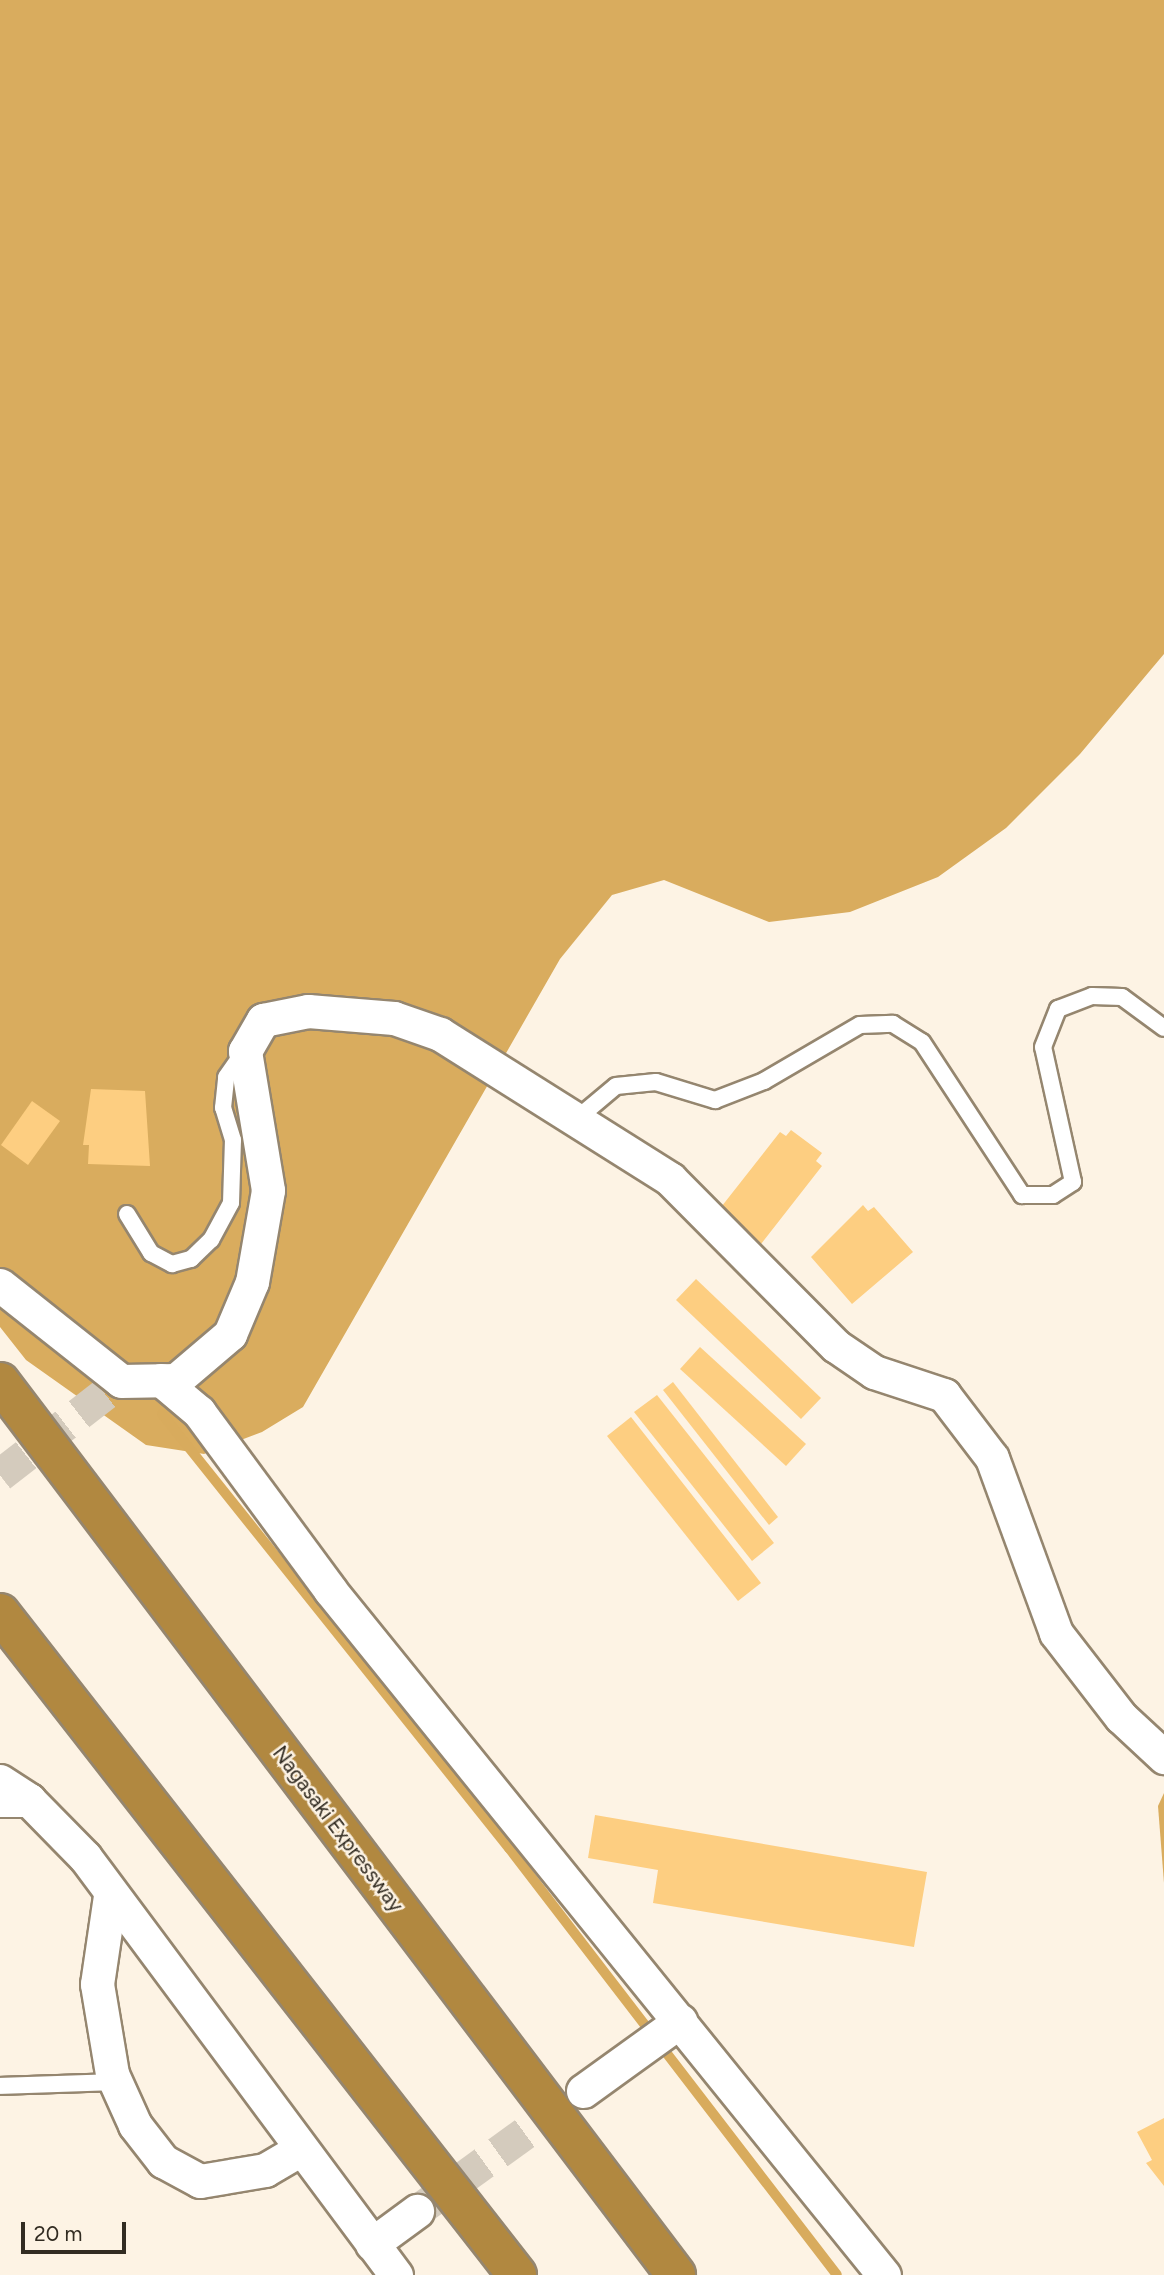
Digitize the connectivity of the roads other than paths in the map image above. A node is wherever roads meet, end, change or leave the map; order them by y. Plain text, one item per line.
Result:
1 (1164, 1028) edge
2 (245, 1051) junction
3 (579, 1118) junction
4 (127, 1213) dead end
5 (0, 1285) edge
6 (161, 1380) junction
7 (0, 1382) edge
8 (0, 1613) edge
9 (1164, 1757) edge
10 (0, 1781) edge
11 (14, 1800) edge
12 (110, 1896) junction
13 (677, 2023) junction
14 (116, 2082) junction
15 (0, 2086) edge
16 (583, 2091) tunnel mouth
17 (301, 2149) junction
18 (417, 2211) tunnel mouth
19 (372, 2244) junction
20 (396, 2275) edge
21 (517, 2275) edge
22 (676, 2275) edge
23 (884, 2275) edge

1 - 3 lane
2 - 3 street
2 - 4 lane
2 - 6 street
3 - 9 street
5 - 6 street
6 - 13 street
7 - 22 highway, Nagasaki Expressway
8 - 21 highway
10 - 11 street
11 - 12 street
12 - 14 street
12 - 17 street
13 - 16 street
13 - 23 street
14 - 15 lane
14 - 17 street
17 - 19 street
18 - 19 street
19 - 20 street

